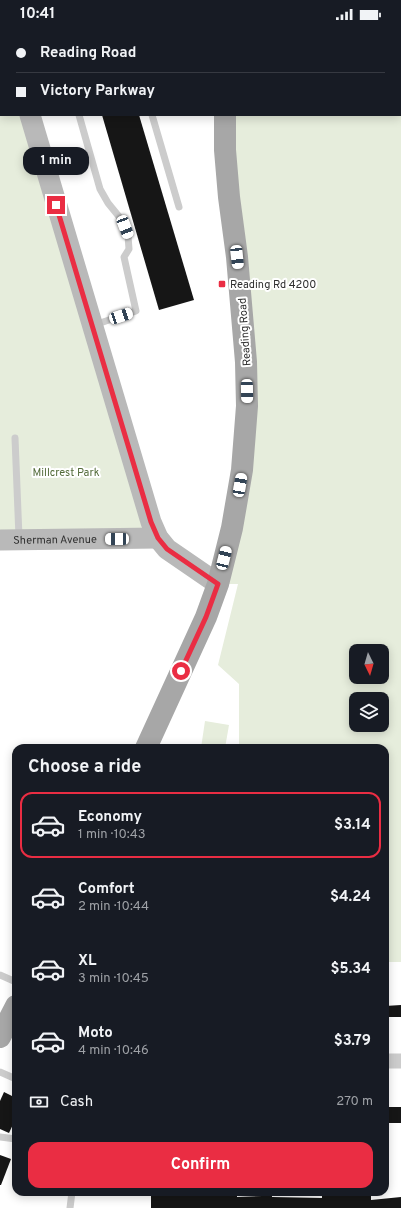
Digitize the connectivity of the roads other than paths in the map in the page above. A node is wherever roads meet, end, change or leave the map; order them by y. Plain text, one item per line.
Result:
1 (30, 116) edge
2 (79, 116) edge
3 (152, 116) edge
4 (225, 116) edge
5 (179, 207) dead end
6 (92, 325) junction
7 (15, 438) dead end
8 (158, 538) junction
9 (10, 540) edge
10 (218, 584) junction
11 (148, 744) edge
12 (0, 975) edge
13 (12, 980) edge
14 (12, 1014) edge
15 (0, 1037) edge
16 (389, 1061) edge
17 (401, 1061) edge
18 (0, 1072) edge
19 (12, 1077) edge
20 (0, 1137) edge
21 (12, 1138) edge
22 (72, 1196) edge
23 (70, 1208) edge

1 - 6 street
2 - 6 lane
3 - 5 lane
4 - 10 main road, Reading Road
6 - 8 street
7 - 9 lane
8 - 9 street, Sherman Avenue
8 - 10 street
10 - 11 main road, Reading Road
12 - 13 lane
14 - 15 main road
16 - 17 street
18 - 19 lane
20 - 21 lane
22 - 23 lane

